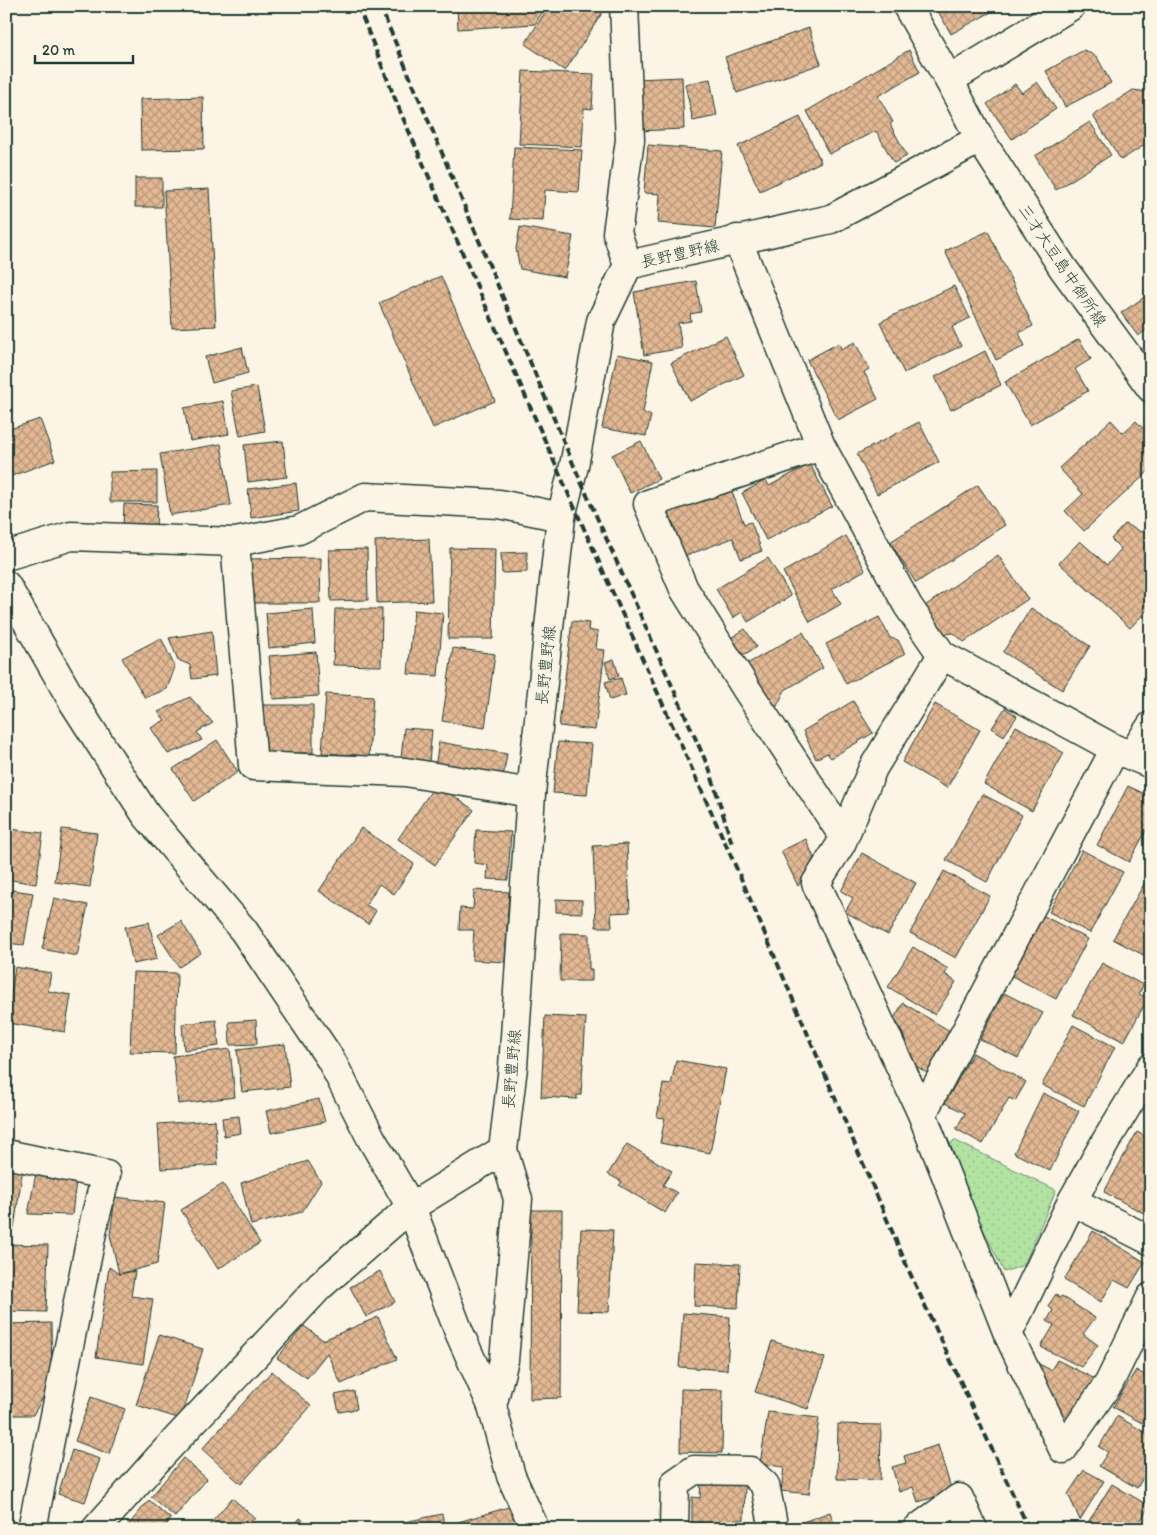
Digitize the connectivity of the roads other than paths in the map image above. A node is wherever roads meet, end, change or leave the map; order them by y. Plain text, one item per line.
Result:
1 (624, 6) edge
2 (907, 6) edge
3 (1071, 6) edge
4 (949, 80) junction
5 (980, 139) junction
6 (736, 240) junction
7 (628, 265) junction
8 (1151, 388) edge
9 (821, 446) junction
10 (561, 517) junction
11 (235, 542) junction
12 (6, 556) edge
13 (6, 585) edge
14 (942, 655) junction
15 (1151, 726) edge
16 (1133, 756) edge
17 (531, 793) junction
18 (844, 837) junction
19 (1151, 1068) edge
20 (922, 1114) junction
21 (503, 1150) junction
22 (6, 1154) edge
23 (1072, 1201) junction
24 (411, 1207) junction
25 (1151, 1241) edge
26 (1151, 1297) edge
27 (1008, 1334) junction
28 (492, 1406) junction
29 (32, 1529) edge
30 (96, 1529) edge
31 (535, 1529) edge
32 (674, 1529) edge
33 (774, 1529) edge
34 (917, 1529) edge
35 (973, 1529) edge

1 - 7 street
2 - 4 street
3 - 4 street
4 - 5 street
5 - 6 street, 長野豊野線
5 - 8 street, 三才大豆島中御所線
6 - 7 street, 長野豊野線
6 - 9 street
7 - 10 street, 長野豊野線
9 - 14 street
9 - 18 street
10 - 11 street
10 - 17 street, 長野豊野線
11 - 12 street
11 - 17 street
13 - 24 street
14 - 16 street
14 - 18 street
15 - 16 street
16 - 20 street
17 - 21 street, 長野豊野線
18 - 20 street
19 - 23 street
20 - 27 street
21 - 24 street
21 - 28 street
22 - 29 street
23 - 25 street
23 - 27 street
24 - 28 street
24 - 30 street
26 - 27 street
28 - 31 street
32 - 33 street
34 - 35 street

